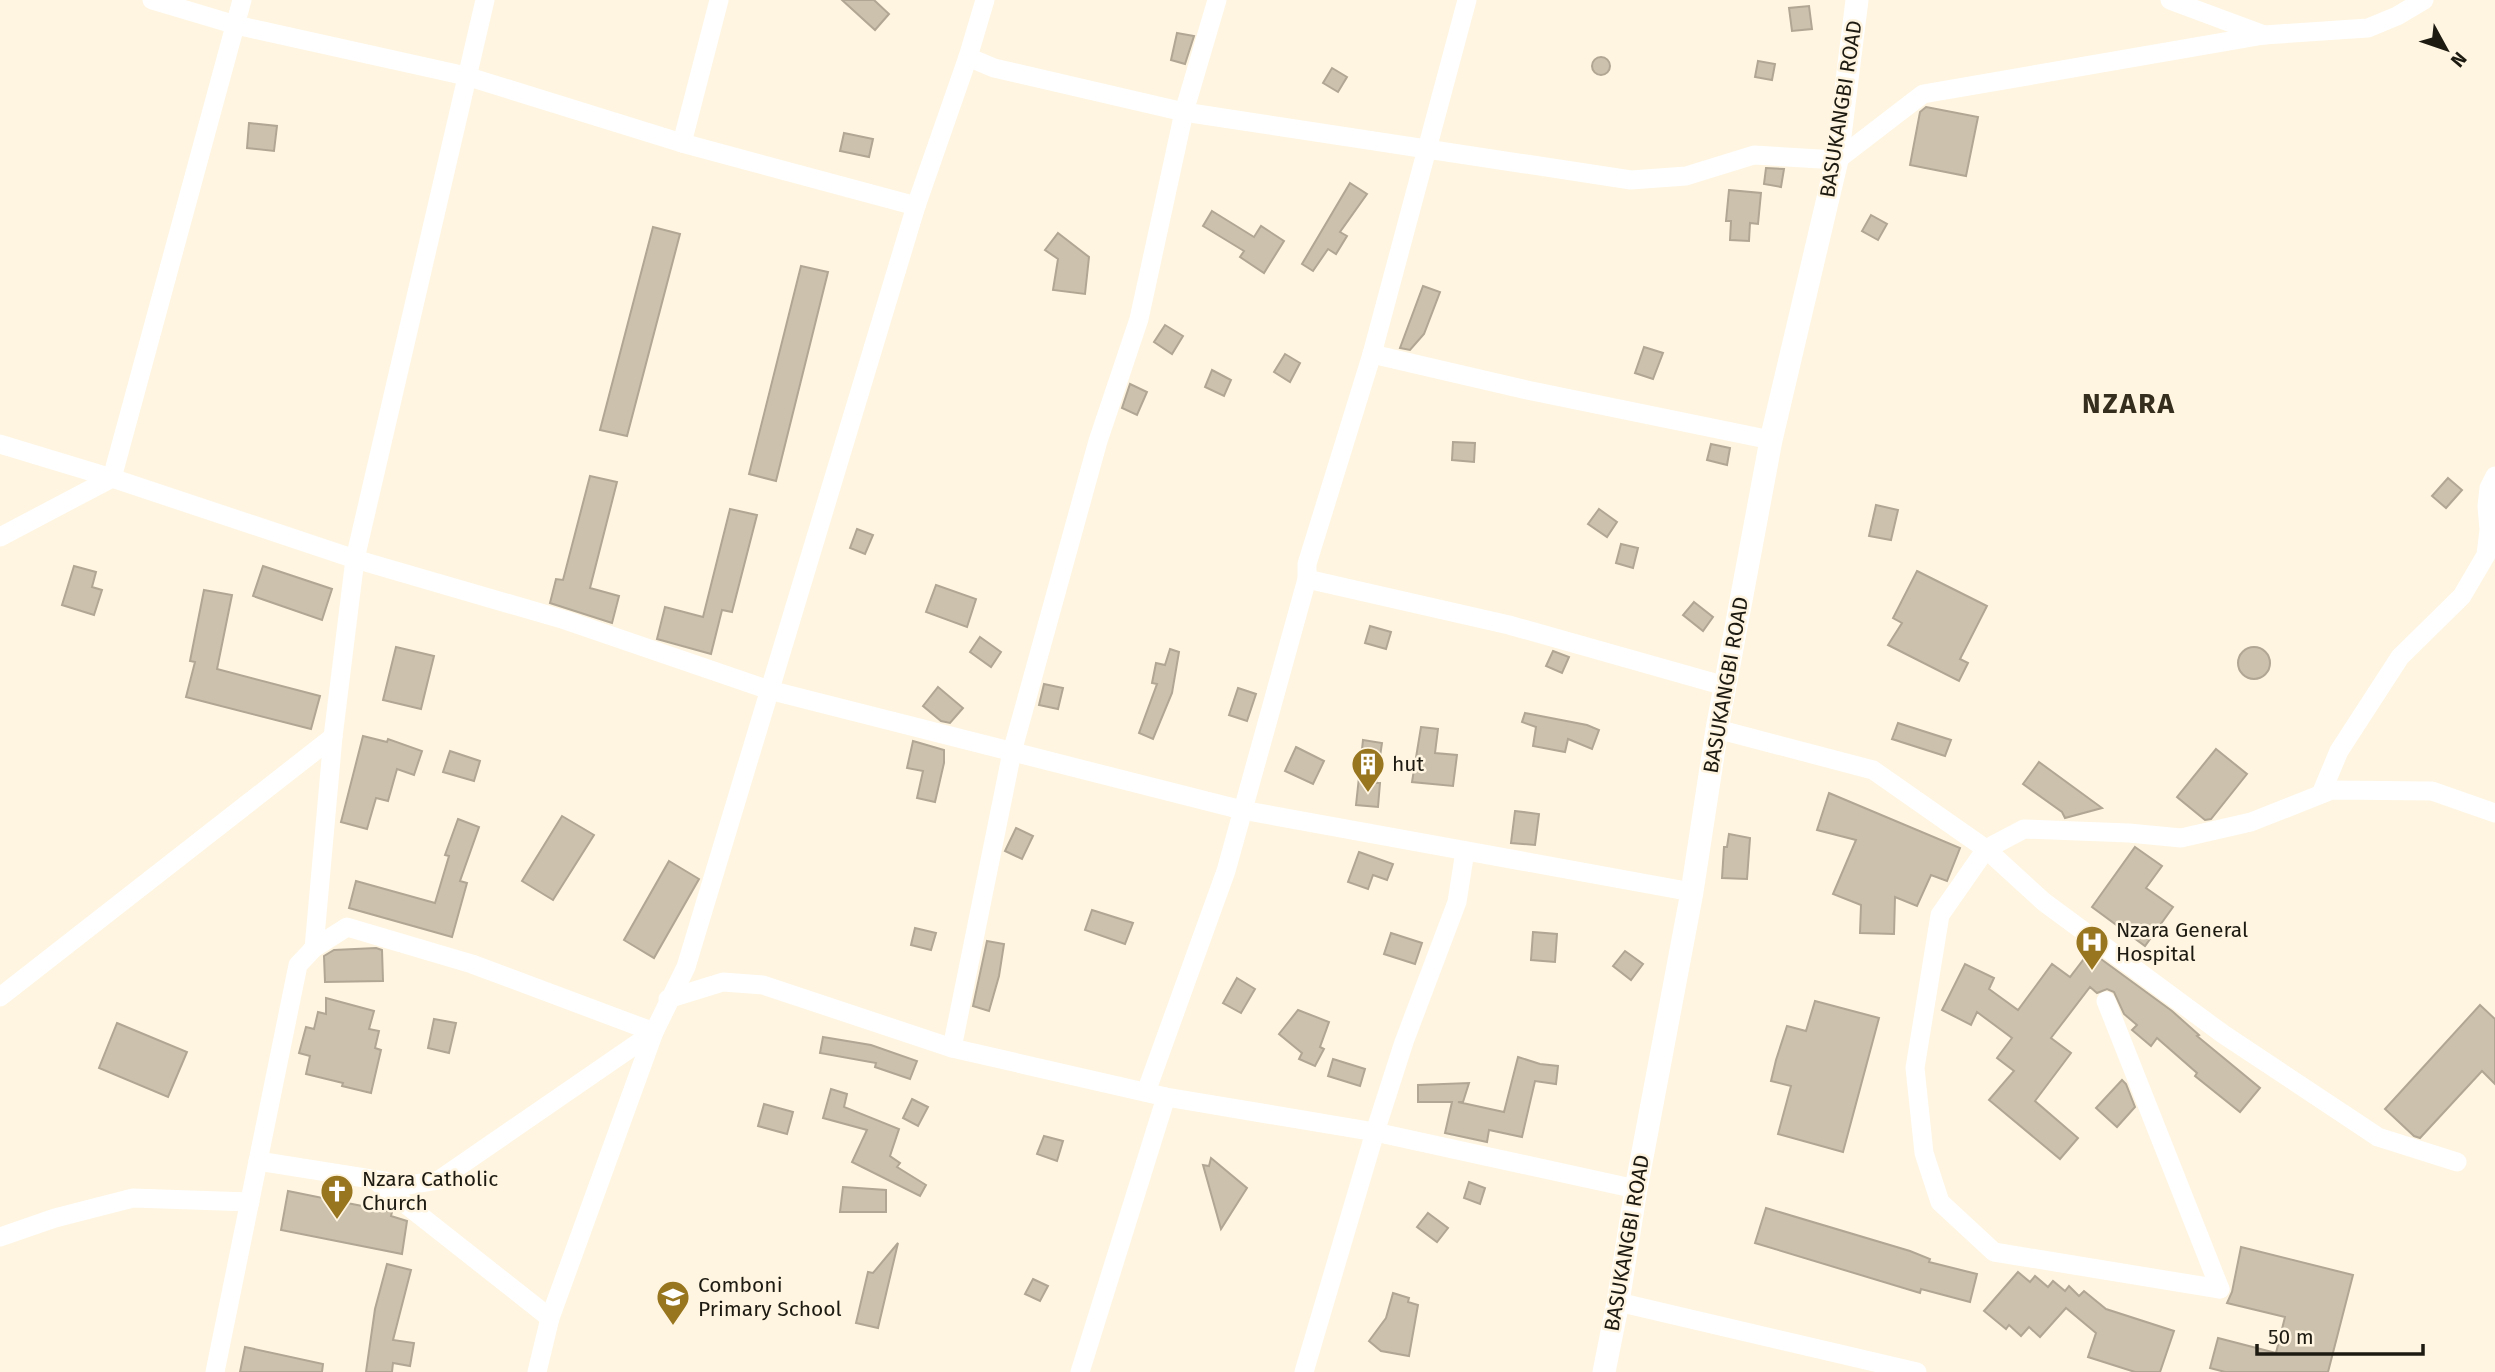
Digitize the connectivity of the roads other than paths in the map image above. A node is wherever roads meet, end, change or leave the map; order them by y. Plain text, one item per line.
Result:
1 (152, 0) edge
2 (242, 0) edge
3 (485, 0) edge
4 (719, 0) edge
5 (985, 0) edge
6 (1217, 0) edge
7 (1467, 0) edge
8 (1857, 0) edge
9 (2170, 0) edge
10 (2424, 0) edge
11 (236, 25) junction
12 (2264, 35) junction
13 (968, 57) junction
14 (466, 76) junction
15 (1184, 112) junction
16 (682, 143) junction
17 (1426, 150) junction
18 (1837, 160) junction
19 (916, 206) junction
20 (1372, 354) junction
21 (1771, 440) junction
22 (0, 444) edge
23 (2495, 476) edge
24 (112, 478) junction
25 (0, 537) edge
26 (355, 559) junction
27 (1307, 579) junction
28 (1725, 686) junction
29 (769, 690) junction
30 (1717, 729) junction
31 (333, 737) junction
32 (1012, 752) junction
33 (2321, 794) junction
34 (1242, 810) junction
35 (2495, 813) edge
36 (1986, 849) junction
37 (1465, 851) junction
38 (1692, 892) junction
39 (314, 948) junction
40 (0, 997) edge
41 (668, 999) junction
42 (2106, 1001) dead end
43 (654, 1032) junction
44 (951, 1048) junction
45 (1146, 1092) junction
46 (1166, 1097) junction
47 (1375, 1132) junction
48 (258, 1161) junction
49 (2457, 1162) dead end
50 (372, 1178) junction
51 (1636, 1189) junction
52 (250, 1202) junction
53 (0, 1237) edge
54 (1618, 1302) junction
55 (550, 1318) junction
56 (215, 1372) edge
57 (537, 1372) edge
58 (1080, 1372) edge
59 (1304, 1372) edge
60 (1604, 1372) edge
61 (1917, 1372) edge

1 - 11 street
2 - 11 street
3 - 14 street
4 - 16 street
5 - 13 street
6 - 15 street
7 - 17 street
8 - 18 street, BASUKANGBI ROAD
9 - 12 street
10 - 12 street
11 - 14 street
11 - 24 street
12 - 18 street
13 - 15 street
13 - 19 street
14 - 16 street
14 - 26 street
15 - 17 street
15 - 32 street
16 - 19 street
17 - 18 street
17 - 20 street
18 - 21 street, BASUKANGBI ROAD
19 - 29 street
20 - 21 street
20 - 27 street
21 - 28 street, BASUKANGBI ROAD
22 - 24 street
23 - 33 street
24 - 25 street
24 - 26 street
26 - 29 street
26 - 31 street
27 - 28 street
27 - 34 street
28 - 30 street, BASUKANGBI ROAD
29 - 32 street
29 - 41 street
30 - 36 street
30 - 38 street, BASUKANGBI ROAD
31 - 39 street
31 - 40 street
32 - 34 street
32 - 44 street
33 - 35 street
33 - 36 street
34 - 37 street
34 - 45 street
36 - 42 street
36 - 49 street
37 - 38 street
37 - 47 street
38 - 51 street, BASUKANGBI ROAD
39 - 43 street
39 - 48 street
41 - 43 street
41 - 44 street
43 - 50 street
43 - 55 street
44 - 45 street
45 - 46 street
46 - 47 street
46 - 58 street
47 - 51 street
47 - 59 street
48 - 50 street
48 - 52 street
50 - 55 street
51 - 54 street, BASUKANGBI ROAD
52 - 53 street
52 - 56 street
54 - 60 street, BASUKANGBI ROAD
54 - 61 street
55 - 57 street

